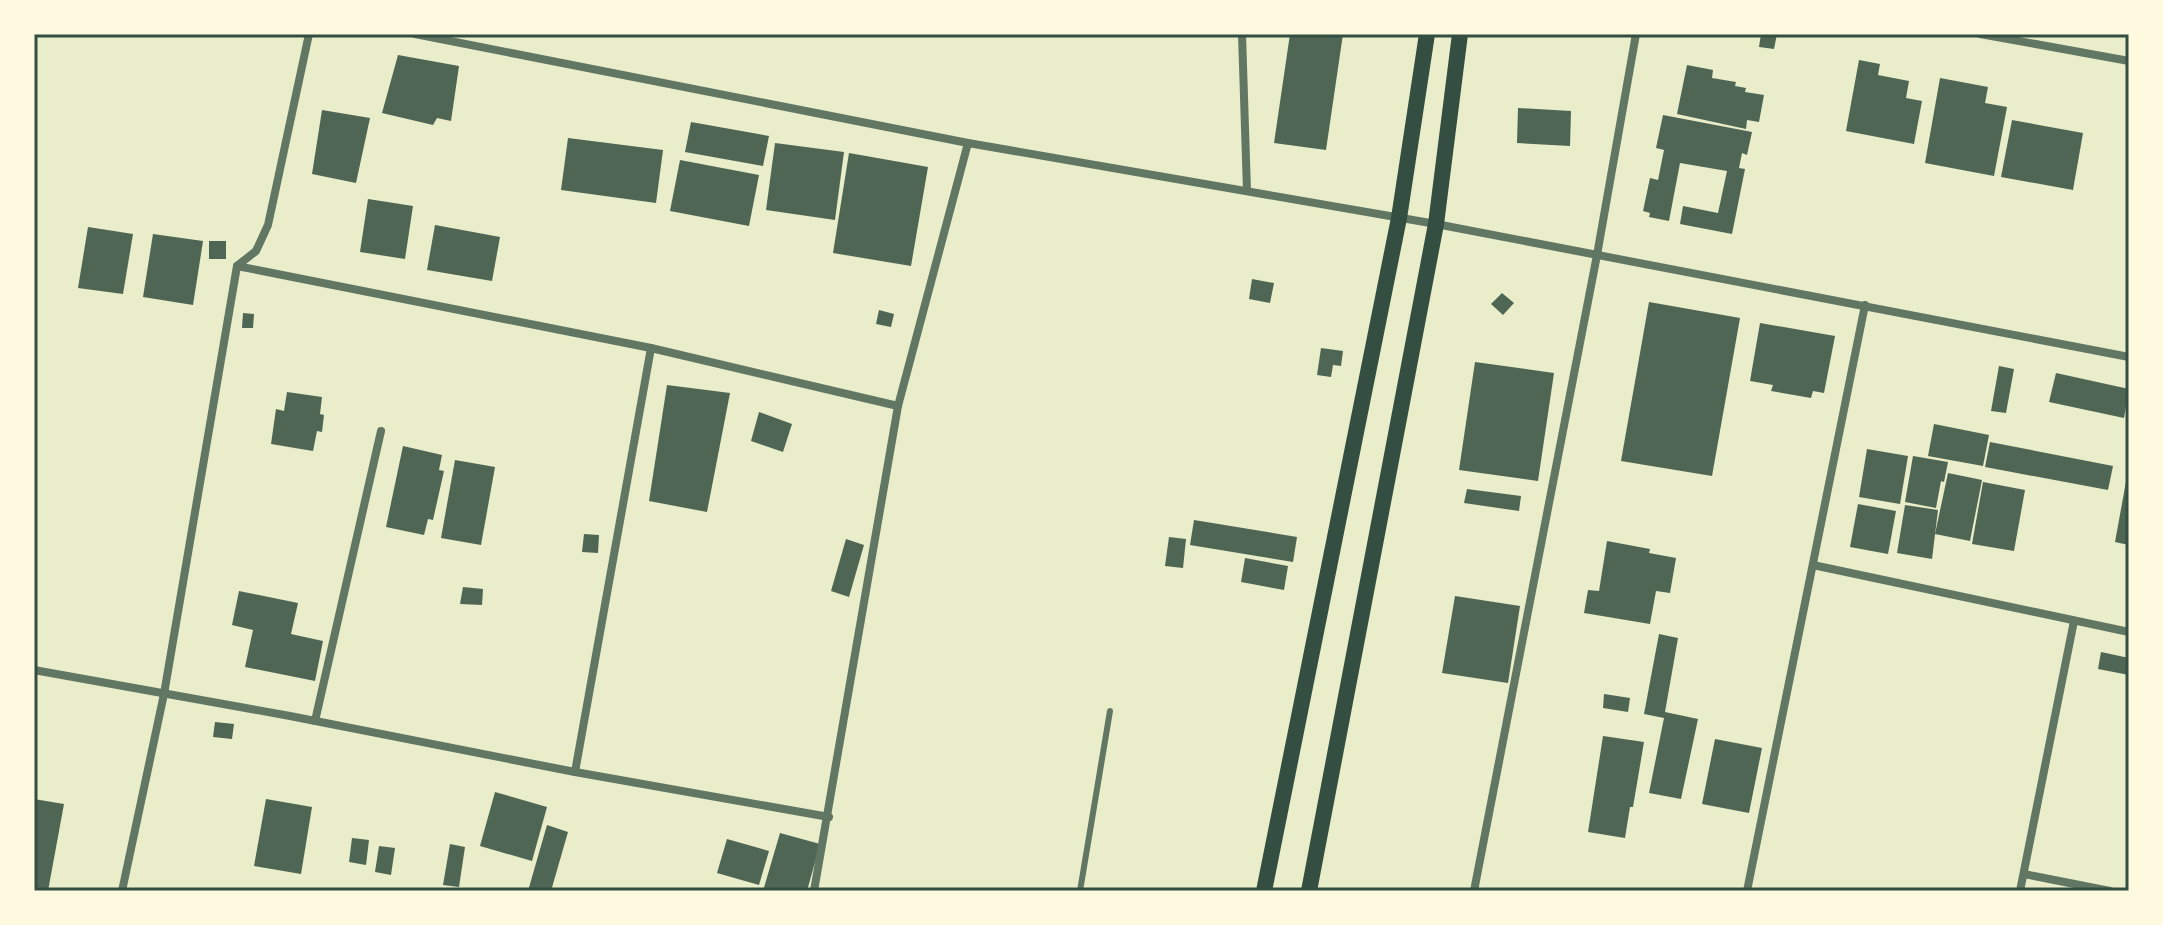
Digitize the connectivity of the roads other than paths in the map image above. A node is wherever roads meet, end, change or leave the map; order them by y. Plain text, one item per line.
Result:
1 (309, 34) edge
2 (415, 34) edge
3 (1242, 34) edge
4 (1427, 34) edge
5 (1460, 34) edge
6 (1636, 34) edge
7 (1980, 34) edge
8 (2129, 61) edge
9 (968, 143) junction
10 (1247, 191) junction
11 (1399, 218) junction
12 (1436, 224) junction
13 (1597, 255) junction
14 (237, 266) junction
15 (1865, 305) junction
16 (651, 348) junction
17 (2129, 357) edge
18 (898, 406) junction
19 (381, 431) dead end
20 (1813, 565) junction
21 (2074, 621) junction
22 (2129, 632) edge
23 (34, 670) edge
24 (164, 694) junction
25 (1110, 711) dead end
26 (315, 721) junction
27 (575, 772) junction
28 (829, 817) junction
29 (2024, 874) junction
30 (122, 891) edge
31 (814, 891) edge
32 (1080, 891) edge
33 (1264, 891) edge
34 (1309, 891) edge
35 (1474, 891) edge
36 (1747, 891) edge
37 (2020, 891) edge
38 (2110, 891) edge

1 - 14 street
2 - 9 street
3 - 10 street
4 - 11 main road
5 - 12 main road
6 - 13 street
7 - 8 street
9 - 10 street
9 - 18 street
10 - 11 street
11 - 12 street
11 - 33 main road
12 - 13 street
12 - 34 main road
13 - 15 street
13 - 35 street
14 - 16 street
14 - 24 street
15 - 17 street
15 - 20 street
16 - 18 street
16 - 27 street
18 - 28 street
19 - 26 street
20 - 21 street
20 - 36 street
21 - 22 street
21 - 29 street
23 - 24 street
24 - 26 street
24 - 30 street
25 - 32 lane
26 - 27 street
27 - 28 street
28 - 31 street
29 - 37 street
29 - 38 street

